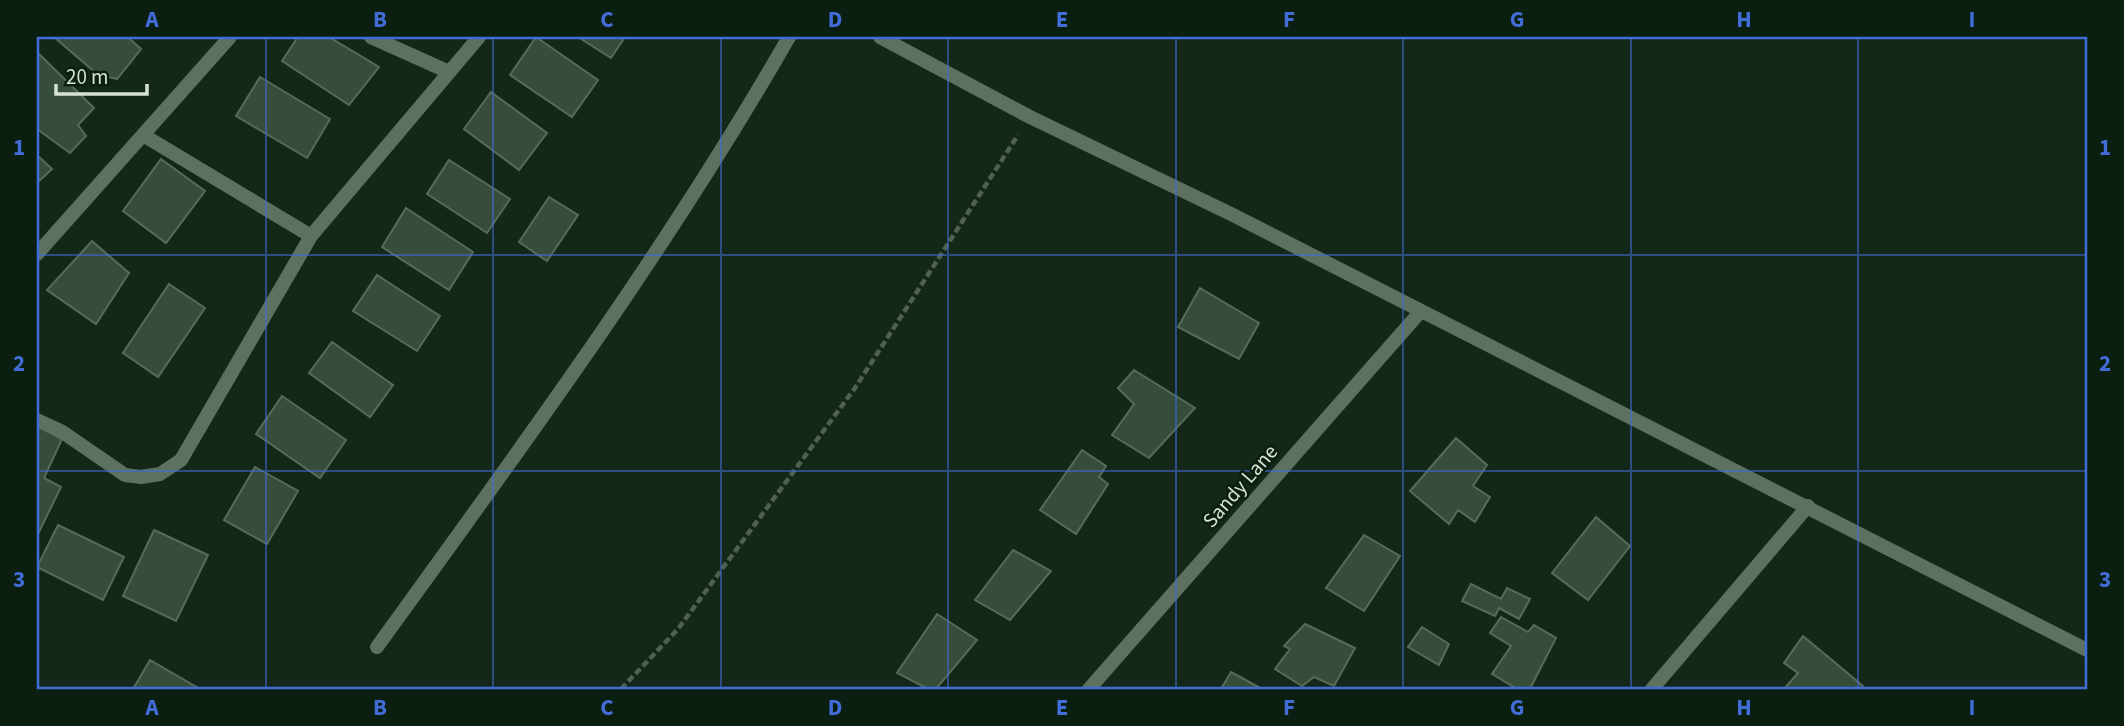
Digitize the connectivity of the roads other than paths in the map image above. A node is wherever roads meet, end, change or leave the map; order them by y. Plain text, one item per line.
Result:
1 (229, 37) edge
2 (371, 37) edge
3 (479, 37) edge
4 (789, 37) edge
5 (880, 37) edge
6 (449, 72) junction
7 (144, 135) junction
8 (310, 236) junction
9 (37, 254) edge
10 (1421, 311) junction
11 (37, 420) edge
12 (1808, 506) junction
13 (377, 647) dead end
14 (2087, 650) edge
15 (1089, 689) edge
16 (1652, 689) edge

1 - 7 street
2 - 6 street
3 - 6 street
4 - 13 street
5 - 10 street
6 - 8 street
7 - 8 street
7 - 9 street
8 - 11 street
10 - 12 street
10 - 15 street, Sandy Lane
12 - 14 street
12 - 16 street

